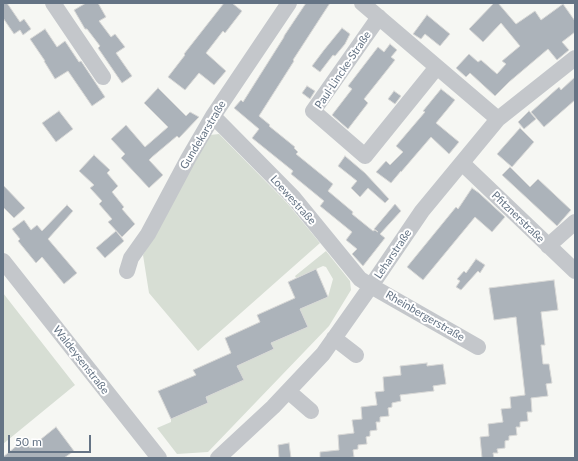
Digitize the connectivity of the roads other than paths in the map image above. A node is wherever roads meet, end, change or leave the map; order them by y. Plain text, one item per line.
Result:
1 (53, 3) edge
2 (289, 3) edge
3 (362, 3) edge
4 (379, 17) junction
5 (575, 58) edge
6 (438, 67) junction
7 (102, 77) dead end
8 (213, 116) junction
9 (498, 119) junction
10 (462, 163) junction
11 (575, 222) edge
12 (548, 246) junction
13 (3, 261) edge
14 (127, 271) dead end
15 (575, 271) edge
16 (371, 286) junction
17 (334, 338) junction
18 (478, 347) dead end
19 (356, 355) dead end
20 (288, 391) junction
21 (311, 411) dead end
22 (159, 458) edge
23 (218, 458) edge

1 - 7 street
2 - 8 street, Gundekarstraße
3 - 4 street
4 - 6 street
4 - 6 street, Paul-Lincke-Straße
5 - 9 street, Leharstraße
6 - 9 street
8 - 14 street, Gundekarstraße
8 - 16 street, Loewestraße
9 - 10 street, Leharstraße
10 - 12 street, Pfitznerstraße
10 - 16 street, Leharstraße
11 - 12 street
12 - 15 street, Pfitznerstraße
13 - 22 street, Waldeysenstraße
16 - 17 street, Leharstraße
16 - 18 street, Rheinbergerstraße
17 - 19 street
17 - 20 street, Leharstraße
20 - 21 street
20 - 23 street, Leharstraße

